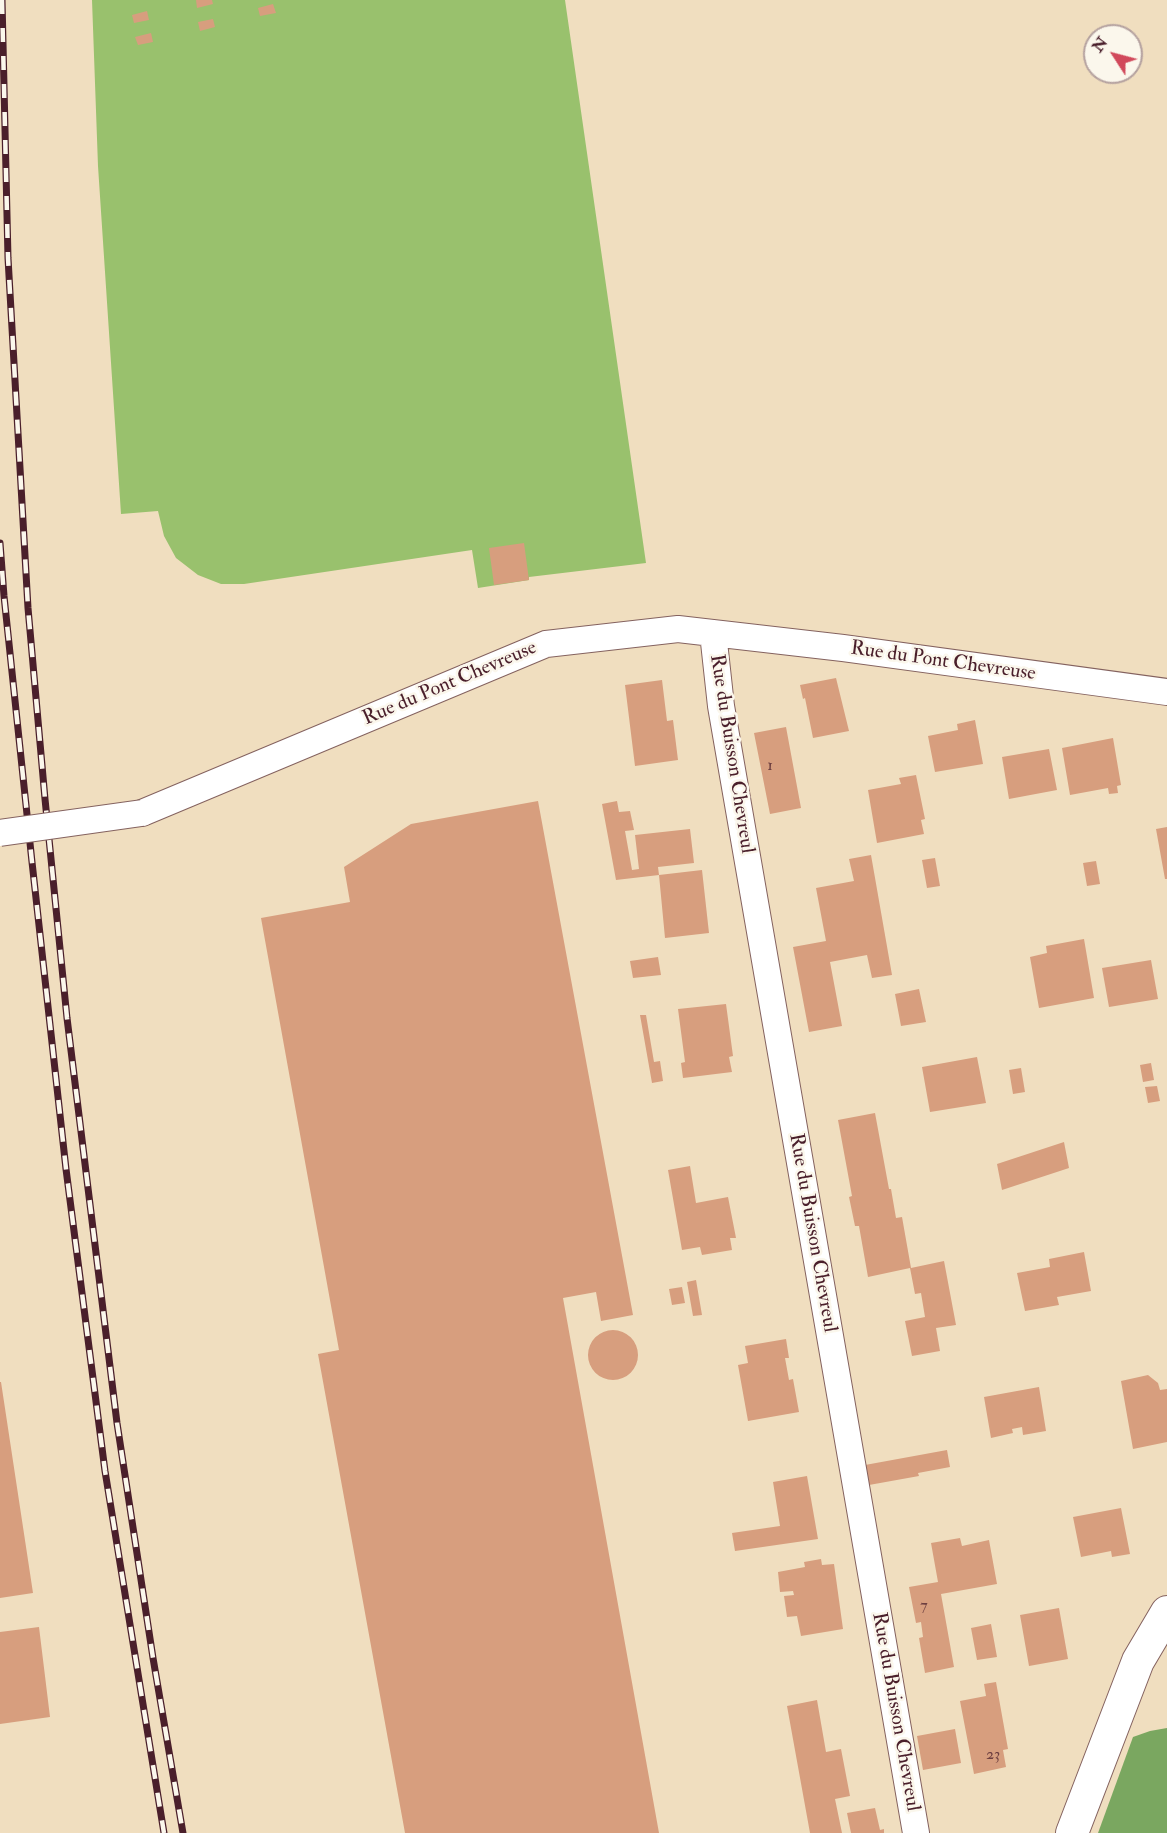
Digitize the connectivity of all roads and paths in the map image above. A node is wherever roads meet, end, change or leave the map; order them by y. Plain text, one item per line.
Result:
1 (713, 633) junction
2 (1167, 692) edge
3 (0, 833) edge
4 (1167, 1612) edge
5 (916, 1833) edge
6 (1072, 1833) edge

1 - 2 street, Rue du Pont Chevreuse
1 - 3 street, Rue du Pont Chevreuse, bridge
1 - 5 street, Rue du Buisson Chevreul
4 - 6 street

